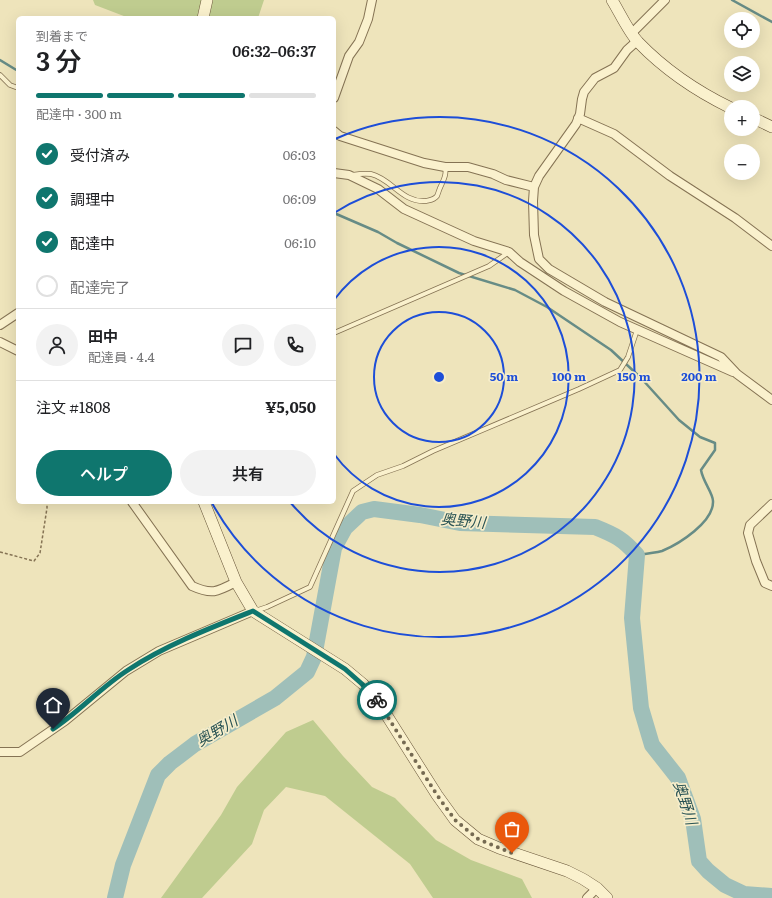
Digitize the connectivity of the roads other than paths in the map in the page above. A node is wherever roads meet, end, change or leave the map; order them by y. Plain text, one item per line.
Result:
1 (207, 0) edge
2 (372, 0) edge
3 (612, 0) edge
4 (666, 0) edge
5 (203, 16) edge
6 (635, 37) junction
7 (0, 75) edge
8 (16, 87) edge
9 (336, 92) edge
10 (724, 105) edge
11 (578, 118) junction
12 (760, 122) edge
13 (772, 128) edge
14 (336, 133) edge
15 (445, 167) junction
16 (336, 173) edge
17 (349, 175) junction
18 (534, 188) junction
19 (772, 246) edge
20 (509, 252) junction
21 (16, 314) edge
22 (0, 325) edge
23 (636, 330) junction
24 (336, 332) edge
25 (0, 342) edge
26 (16, 350) edge
27 (737, 374) junction
28 (772, 400) edge
29 (133, 504) edge
30 (205, 504) edge
31 (772, 504) edge
32 (236, 582) junction
33 (772, 586) edge
34 (253, 611) junction
35 (0, 752) edge
36 (597, 888) junction
37 (587, 898) edge
38 (607, 898) edge

1 - 5 street
2 - 9 street
3 - 6 street
4 - 6 street
6 - 10 street
6 - 11 street
7 - 8 lane
11 - 18 street
11 - 19 street
12 - 13 street
14 - 15 street
15 - 17 lane
15 - 18 street
16 - 17 street
17 - 20 street
18 - 27 street
20 - 23 street
20 - 24 lane
21 - 22 street
23 - 27 street
23 - 34 lane
25 - 26 street
27 - 28 street
29 - 32 street
30 - 32 street
31 - 33 street
32 - 34 street
34 - 35 street
34 - 36 street
36 - 37 street
36 - 38 street

